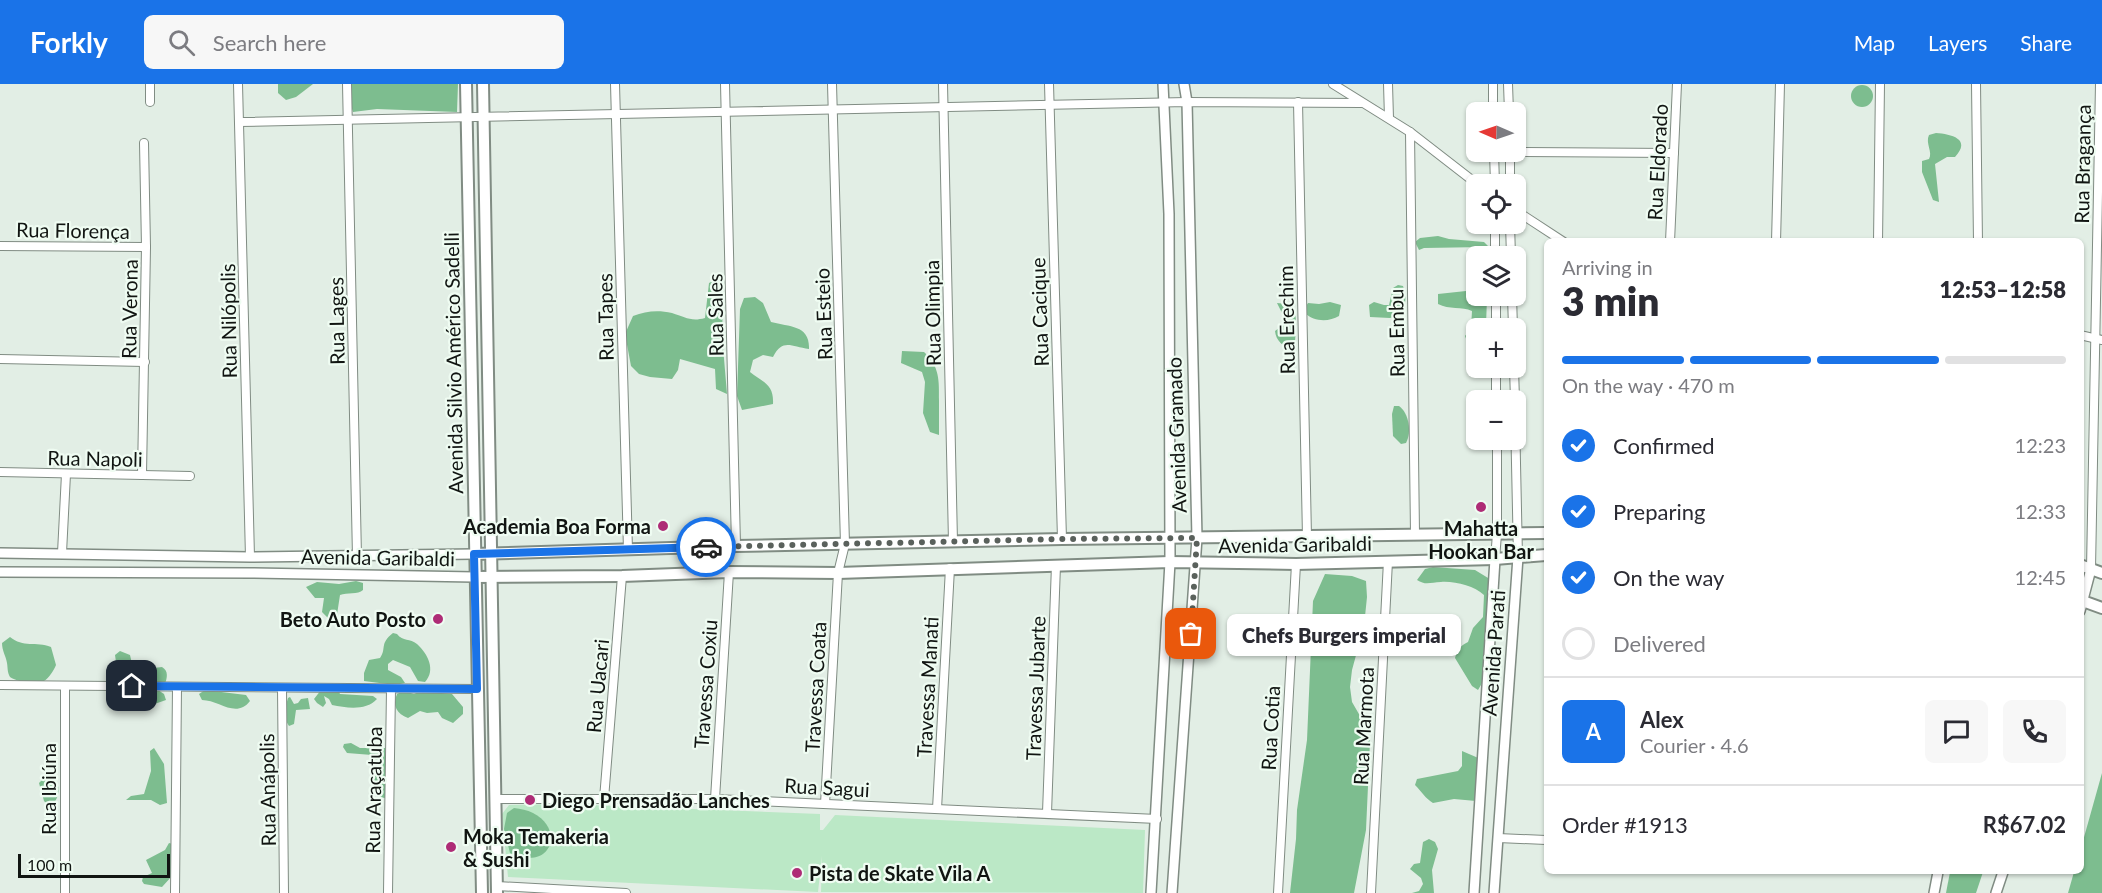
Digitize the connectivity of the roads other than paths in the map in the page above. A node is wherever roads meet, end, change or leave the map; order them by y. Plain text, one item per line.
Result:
1 (150, 84) edge
2 (238, 84) edge
3 (347, 84) edge
4 (466, 84) edge
5 (483, 84) edge
6 (615, 84) edge
7 (725, 84) edge
8 (832, 84) edge
9 (943, 84) edge
10 (1049, 84) edge
11 (1163, 84) edge
12 (1185, 84) edge
13 (1333, 84) edge
14 (1388, 84) edge
15 (1493, 84) edge
16 (1508, 84) edge
17 (1677, 84) edge
18 (1780, 84) edge
19 (1880, 84) edge
20 (1976, 84) edge
21 (2100, 84) edge
22 (150, 102) dead end
23 (1187, 102) junction
24 (1298, 102) junction
25 (1493, 102) edge
26 (1509, 102) edge
27 (1361, 103) junction
28 (1165, 104) junction
29 (1050, 105) junction
30 (944, 108) junction
31 (834, 110) junction
32 (727, 112) junction
33 (616, 114) junction
34 (485, 116) junction
35 (467, 117) junction
36 (1389, 118) junction
37 (348, 119) junction
38 (239, 122) junction
39 (1410, 132) junction
40 (144, 144) dead end
41 (1526, 152) edge
42 (1674, 153) junction
43 (1466, 175) edge
44 (1189, 212) junction
45 (1169, 214) junction
46 (1526, 217) edge
47 (1558, 238) edge
48 (1670, 238) edge
49 (1776, 238) edge
50 (1878, 238) edge
51 (1978, 238) edge
52 (0, 246) edge
53 (146, 248) junction
54 (2084, 336) edge
55 (2099, 340) edge
56 (471, 348) junction
57 (488, 348) junction
58 (1191, 351) junction
59 (1171, 353) junction
60 (0, 359) edge
61 (145, 362) junction
62 (1497, 450) edge
63 (1516, 450) edge
64 (0, 472) edge
65 (66, 474) junction
66 (142, 475) junction
67 (190, 476) dead end
68 (1544, 533) edge
69 (1415, 534) junction
70 (1497, 534) junction
71 (1518, 534) junction
72 (1307, 537) junction
73 (1197, 538) junction
74 (1062, 539) junction
75 (1169, 539) junction
76 (953, 542) junction
77 (846, 544) junction
78 (736, 546) junction
79 (628, 550) junction
80 (0, 553) edge
81 (62, 553) junction
82 (474, 554) junction
83 (491, 554) junction
84 (1544, 555) edge
85 (225, 557) junction
86 (250, 557) junction
87 (357, 557) junction
88 (1518, 557) junction
89 (1495, 559) junction
90 (1388, 561) junction
91 (1170, 562) junction
92 (1196, 563) junction
93 (1296, 564) junction
94 (1056, 565) junction
95 (2086, 567) edge
96 (950, 568) junction
97 (0, 572) edge
98 (729, 572) junction
99 (62, 573) junction
100 (224, 573) junction
101 (251, 573) junction
102 (838, 573) junction
103 (2102, 573) edge
104 (622, 576) junction
105 (474, 577) junction
106 (491, 577) junction
107 (2084, 582) edge
108 (2084, 605) edge
109 (2102, 608) edge
110 (0, 685) edge
111 (65, 686) junction
112 (177, 687) junction
113 (282, 688) junction
114 (391, 688) junction
115 (477, 689) junction
116 (495, 799) junction
117 (604, 799) junction
118 (715, 799) junction
119 (825, 804) junction
120 (937, 809) junction
121 (1047, 813) junction
122 (1157, 819) junction
123 (1498, 838) junction
124 (1544, 840) edge
125 (1938, 874) edge
126 (2002, 874) edge
127 (497, 890) edge
128 (65, 893) edge
129 (175, 893) edge
130 (284, 893) edge
131 (388, 893) edge
132 (482, 893) edge
133 (626, 893) edge
134 (1151, 893) edge
135 (1172, 893) edge
136 (1278, 893) edge
137 (1371, 893) edge
138 (1474, 893) edge
139 (1494, 893) edge
140 (1934, 893) edge
141 (1996, 893) edge

1 - 22 street
2 - 38 street, Rua Nilópolis
3 - 37 street, Rua Lages
4 - 35 main road, Avenida Silvio Américo Sadelli
5 - 34 main road, Avenida Silvio Américo Sadelli
6 - 33 street, Rua Tapes
7 - 32 street, Rua Sales
8 - 31 street, Rua Esteio
9 - 30 street, Rua Olimpia
10 - 29 street, Rua Cacique
11 - 28 street, Avenida Gramado
12 - 23 street, Avenida Gramado
13 - 27 street
14 - 36 street
15 - 25 street
16 - 26 street
17 - 42 street, Rua Eldorado
18 - 49 street
19 - 50 street
20 - 51 street
21 - 55 street, Rua Bragança
23 - 24 street
23 - 28 street
23 - 44 street, Avenida Gramado
24 - 27 street
24 - 72 street, Rua Erechim
27 - 36 street
28 - 29 street
28 - 45 street, Avenida Gramado
29 - 30 street
29 - 74 street, Rua Cacique
30 - 31 street
30 - 76 street, Rua Olimpia
31 - 32 street
31 - 77 street, Rua Esteio
32 - 33 street
32 - 78 street, Rua Sales
33 - 34 street
33 - 79 street, Rua Tapes
34 - 35 street
34 - 57 main road, Avenida Silvio Américo Sadelli
35 - 37 street
35 - 56 main road, Avenida Silvio Américo Sadelli
36 - 39 street
37 - 38 street
37 - 87 street, Rua Lages
38 - 86 street, Rua Nilópolis
39 - 43 street
39 - 69 street, Rua Embu
40 - 53 street, Rua Verona
41 - 42 street
42 - 48 street, Rua Eldorado
44 - 45 street
44 - 58 street, Avenida Gramado
45 - 59 street, Avenida Gramado
46 - 47 street
52 - 53 street, Rua Florença
53 - 61 street, Rua Verona
54 - 55 street
55 - 95 street, Rua Bragança
56 - 57 main road
56 - 82 main road, Avenida Silvio Américo Sadelli
57 - 83 main road, Avenida Silvio Américo Sadelli
58 - 59 street
58 - 73 street, Avenida Gramado
59 - 75 street, Avenida Gramado
60 - 61 street
61 - 66 street, Rua Verona
62 - 70 street, Avenida Parati
63 - 71 street, Avenida Parati
64 - 65 street, Rua Napoli
65 - 66 street, Rua Napoli
65 - 81 street
66 - 67 street, Rua Napoli
68 - 71 main road, Avenida Garibaldi
69 - 70 main road, Avenida Garibaldi
69 - 72 main road, Avenida Garibaldi
70 - 71 main road, Avenida Garibaldi
70 - 89 street, Avenida Parati
71 - 88 street, Avenida Parati
72 - 73 main road, Avenida Garibaldi
73 - 75 main road, Avenida Garibaldi
73 - 92 street, Avenida Gramado
74 - 75 main road, Avenida Garibaldi
74 - 76 main road, Avenida Garibaldi
75 - 91 street, Avenida Gramado
76 - 77 main road, Avenida Garibaldi
77 - 78 main road, Avenida Garibaldi
77 - 102 street, Rua Esteio
78 - 79 main road, Avenida Garibaldi
79 - 83 main road, Avenida Garibaldi
80 - 81 street, Avenida Garibaldi
81 - 85 street, Avenida Garibaldi
81 - 99 street
82 - 83 main road, Avenida Garibaldi
82 - 87 street, Avenida Garibaldi
82 - 105 main road, Avenida Silvio Américo Sadelli
83 - 106 main road, Avenida Silvio Américo Sadelli
84 - 88 main road, Avenida Garibaldi
85 - 86 street, Avenida Garibaldi
85 - 100 street
86 - 87 street, Avenida Garibaldi
86 - 101 street
88 - 89 main road, Avenida Garibaldi
88 - 123 street, Avenida Parati
89 - 90 main road, Avenida Garibaldi
89 - 138 street, Avenida Parati
90 - 93 main road, Avenida Garibaldi
90 - 137 street, Rua Marmota
91 - 92 main road, Avenida Garibaldi
91 - 94 main road, Avenida Garibaldi
91 - 122 street, Avenida Gramado
92 - 93 main road, Avenida Garibaldi
92 - 135 street, Avenida Gramado
93 - 136 street, Rua Cotia
94 - 96 main road, Avenida Garibaldi
94 - 121 street, Travessa Jubarte
95 - 103 main road
95 - 107 street
96 - 102 main road, Avenida Garibaldi
96 - 120 street, Travessa Manati
97 - 99 street, Avenida Garibaldi
98 - 102 main road, Avenida Garibaldi
98 - 104 main road, Avenida Garibaldi
98 - 118 street, Travessa Coxiu
99 - 100 street, Avenida Garibaldi
100 - 101 street, Avenida Garibaldi
101 - 105 street, Avenida Garibaldi
102 - 119 street, Travessa Coata
104 - 106 main road, Avenida Garibaldi
104 - 117 street, Rua Uacari
105 - 106 main road, Avenida Garibaldi
105 - 115 main road, Avenida Silvio Américo Sadelli
106 - 116 main road, Avenida Silvio Américo Sadelli
108 - 109 main road
110 - 111 street
111 - 112 street
111 - 128 street, Rua Ibiúna
112 - 113 street
112 - 129 street
113 - 114 street
113 - 130 street, Rua Anápolis
114 - 115 street
114 - 131 street, Rua Araçatuba
115 - 132 main road, Avenida Silvio Américo Sadelli
116 - 117 street, Rua Sagui
116 - 127 main road, Avenida Silvio Américo Sadelli
117 - 118 street, Rua Sagui
118 - 119 street, Rua Sagui
119 - 120 street, Rua Sagui
120 - 121 street, Rua Sagui
121 - 122 street, Rua Sagui
122 - 134 street, Avenida Gramado
123 - 124 street
123 - 139 street, Avenida Parati
125 - 140 street
126 - 141 street
127 - 133 street

